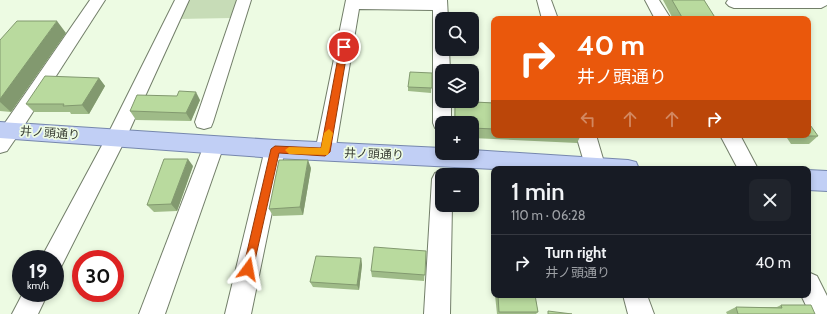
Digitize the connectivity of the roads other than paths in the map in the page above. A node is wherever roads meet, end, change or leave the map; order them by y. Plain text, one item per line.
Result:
1 (98, 0) edge
2 (182, 0) edge
3 (244, 0) edge
4 (544, 0) edge
5 (652, 0) edge
6 (352, 2) edge
7 (440, 2) edge
8 (734, 3) dead end
9 (822, 4) edge
10 (549, 16) edge
11 (661, 16) edge
12 (442, 116) edge
13 (204, 122) dead end
14 (4, 135) edge
15 (116, 138) junction
16 (587, 138) edge
17 (732, 138) edge
18 (214, 145) junction
19 (275, 149) junction
20 (325, 152) junction
21 (444, 166) edge
22 (594, 166) edge
23 (746, 166) edge
24 (491, 167) edge
25 (811, 180) edge
26 (827, 181) edge
27 (58, 250) edge
28 (811, 290) edge
29 (636, 298) edge
30 (31, 302) edge
31 (25, 314) edge
32 (152, 314) edge
33 (238, 314) edge
34 (437, 314) edge
35 (641, 314) edge
36 (824, 314) edge

1 - 14 street
2 - 15 street
3 - 13 street
4 - 10 street
5 - 11 street
6 - 7 street
6 - 20 street
7 - 12 street
8 - 9 street
14 - 15 main road, 井ノ頭通り
15 - 18 main road, 井ノ頭通り
15 - 27 street
16 - 22 street
17 - 23 street
18 - 19 main road, 井ノ頭通り
18 - 32 street
19 - 20 main road, 井ノ頭通り
19 - 33 street
20 - 21 main road, 井ノ頭通り
21 - 24 main road, 井ノ頭通り
21 - 34 street
25 - 26 main road
28 - 36 street
29 - 35 street
30 - 31 street

